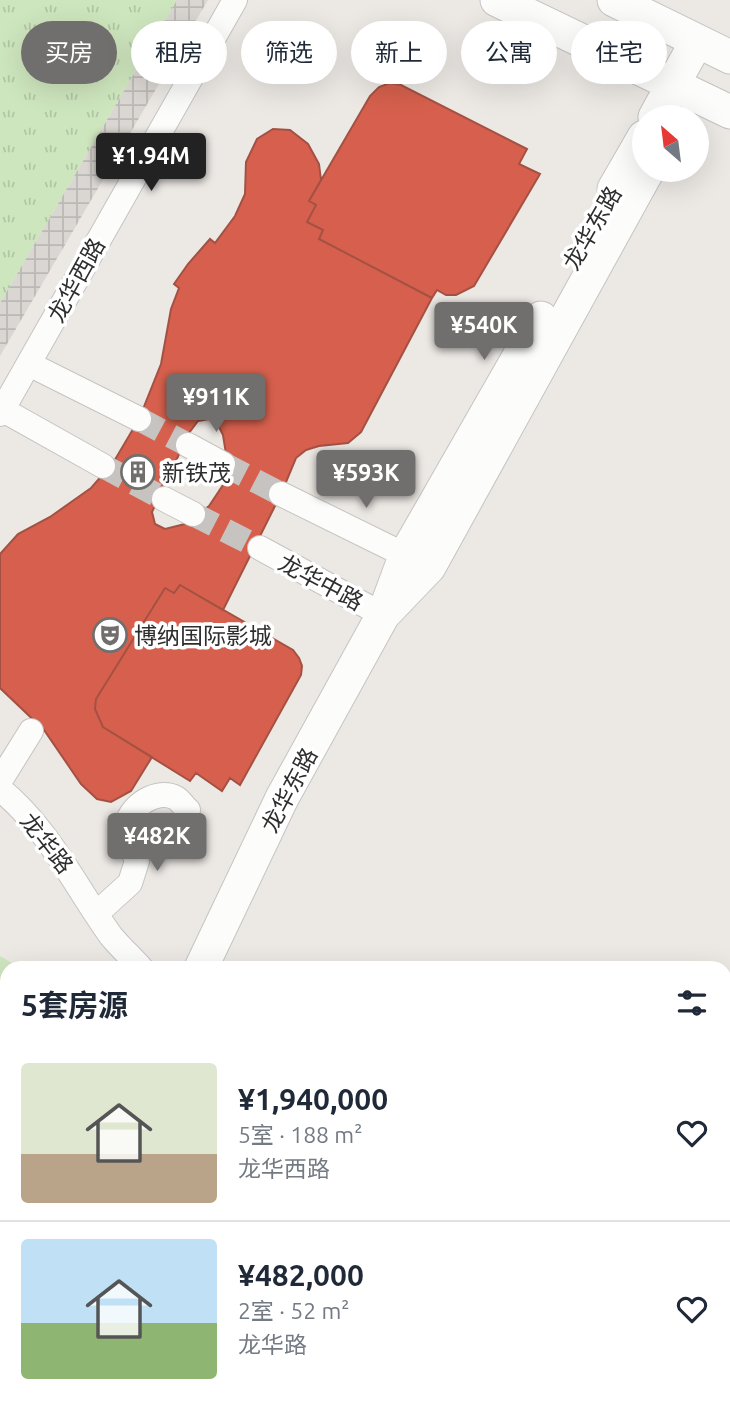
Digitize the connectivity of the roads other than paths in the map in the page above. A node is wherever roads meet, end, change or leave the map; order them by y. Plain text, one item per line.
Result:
1 (235, 0) edge
2 (497, 0) edge
3 (614, 0) edge
4 (714, 49) edge
5 (681, 99) edge
6 (730, 112) edge
7 (632, 158) edge
8 (641, 182) edge
9 (29, 365) junction
10 (1, 412) edge
11 (139, 419) tunnel mouth
12 (188, 445) tunnel mouth
13 (223, 464) tunnel mouth
14 (103, 466) tunnel mouth
15 (281, 494) tunnel mouth
16 (164, 499) tunnel mouth
17 (193, 514) tunnel mouth
18 (260, 548) tunnel mouth
19 (417, 561) junction
20 (383, 615) junction
21 (31, 731) dead end
22 (0, 781) edge
23 (0, 789) edge
24 (188, 810) dead end
25 (97, 913) junction
26 (134, 961) edge
27 (204, 961) edge

1 - 9 street, 龙华西路
2 - 5 street
3 - 4 street
4 - 5 street
5 - 6 street
7 - 19 street, 龙华东路
8 - 19 street, 龙华东路
9 - 10 street, 龙华西路
9 - 11 street
10 - 14 street
12 - 13 street
15 - 19 street
16 - 17 street
18 - 20 street, 龙华中路
19 - 20 street, 龙华东路
20 - 27 street, 龙华东路
21 - 22 street
23 - 25 street, 龙华路
24 - 25 street
25 - 26 street, 龙华路

